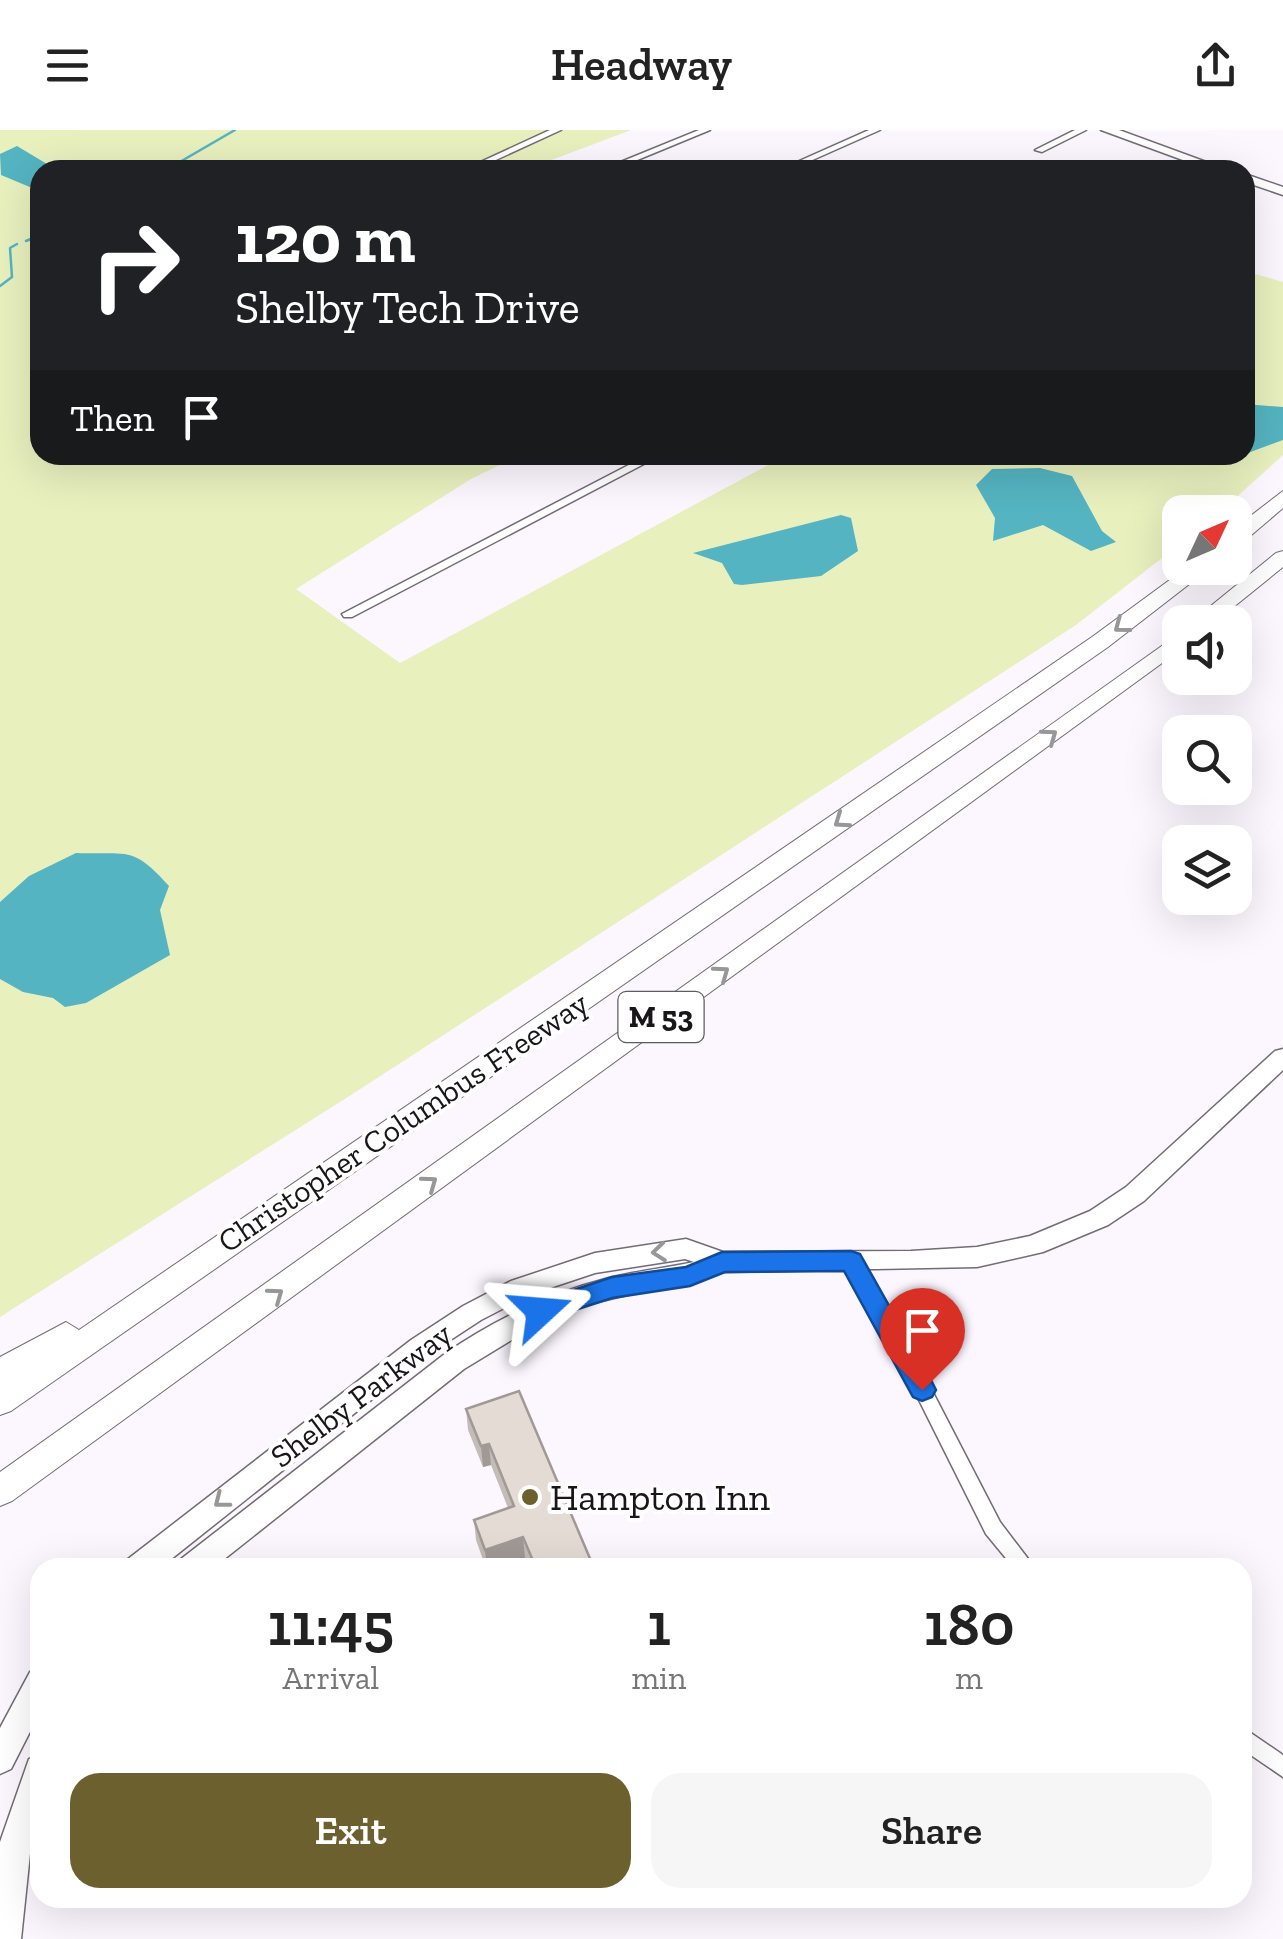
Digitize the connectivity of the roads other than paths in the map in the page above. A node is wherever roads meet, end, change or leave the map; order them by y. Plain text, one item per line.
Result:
1 (557, 130) edge
2 (570, 130) edge
3 (706, 130) edge
4 (876, 130) edge
5 (1082, 130) edge
6 (1107, 130) edge
7 (530, 143) junction
8 (1039, 150) dead end
9 (490, 160) edge
10 (506, 160) edge
11 (630, 160) edge
12 (806, 160) edge
13 (1191, 160) edge
14 (1255, 181) edge
15 (1283, 191) edge
16 (637, 465) edge
17 (1283, 497) edge
18 (1252, 524) edge
19 (1283, 557) edge
20 (1175, 585) edge
21 (1223, 605) edge
22 (348, 614) dead end
23 (1162, 653) edge
24 (1283, 1057) edge
25 (211, 1253) junction
26 (851, 1261) junction
27 (722, 1262) junction
28 (497, 1299) junction
29 (495, 1334) junction
30 (201, 1348) junction
31 (0, 1372) edge
32 (0, 1401) edge
33 (0, 1491) edge
34 (0, 1510) edge
35 (151, 1558) edge
36 (204, 1558) edge
37 (1018, 1558) edge
38 (30, 1701) edge
39 (1252, 1744) edge
40 (0, 1759) edge
41 (1283, 1767) edge
42 (30, 1801) edge
43 (5, 1939) edge

1 - 7 street
2 - 7 street
3 - 11 street
4 - 12 street
5 - 8 street
6 - 13 street
7 - 9 street
7 - 10 street
14 - 15 street
16 - 22 street
17 - 18 highway
19 - 21 highway
20 -> 25 highway, Christopher Columbus Freeway / M 53
30 -> 23 highway, Christopher Columbus Freeway / M 53
24 - 26 street, Shelby Parkway
25 - 31 highway
25 - 32 highway, Christopher Columbus Freeway / M 53
26 - 27 street, Shelby Parkway
26 - 37 street
27 -> 28 street, Shelby Parkway
27 - 29 street, Shelby Parkway
28 - 29 street
28 -> 35 street, Shelby Parkway
29 - 36 street, Shelby Parkway
30 - 33 highway, Christopher Columbus Freeway / M 53
30 - 34 highway
38 - 40 street
39 - 41 street
42 - 43 street

